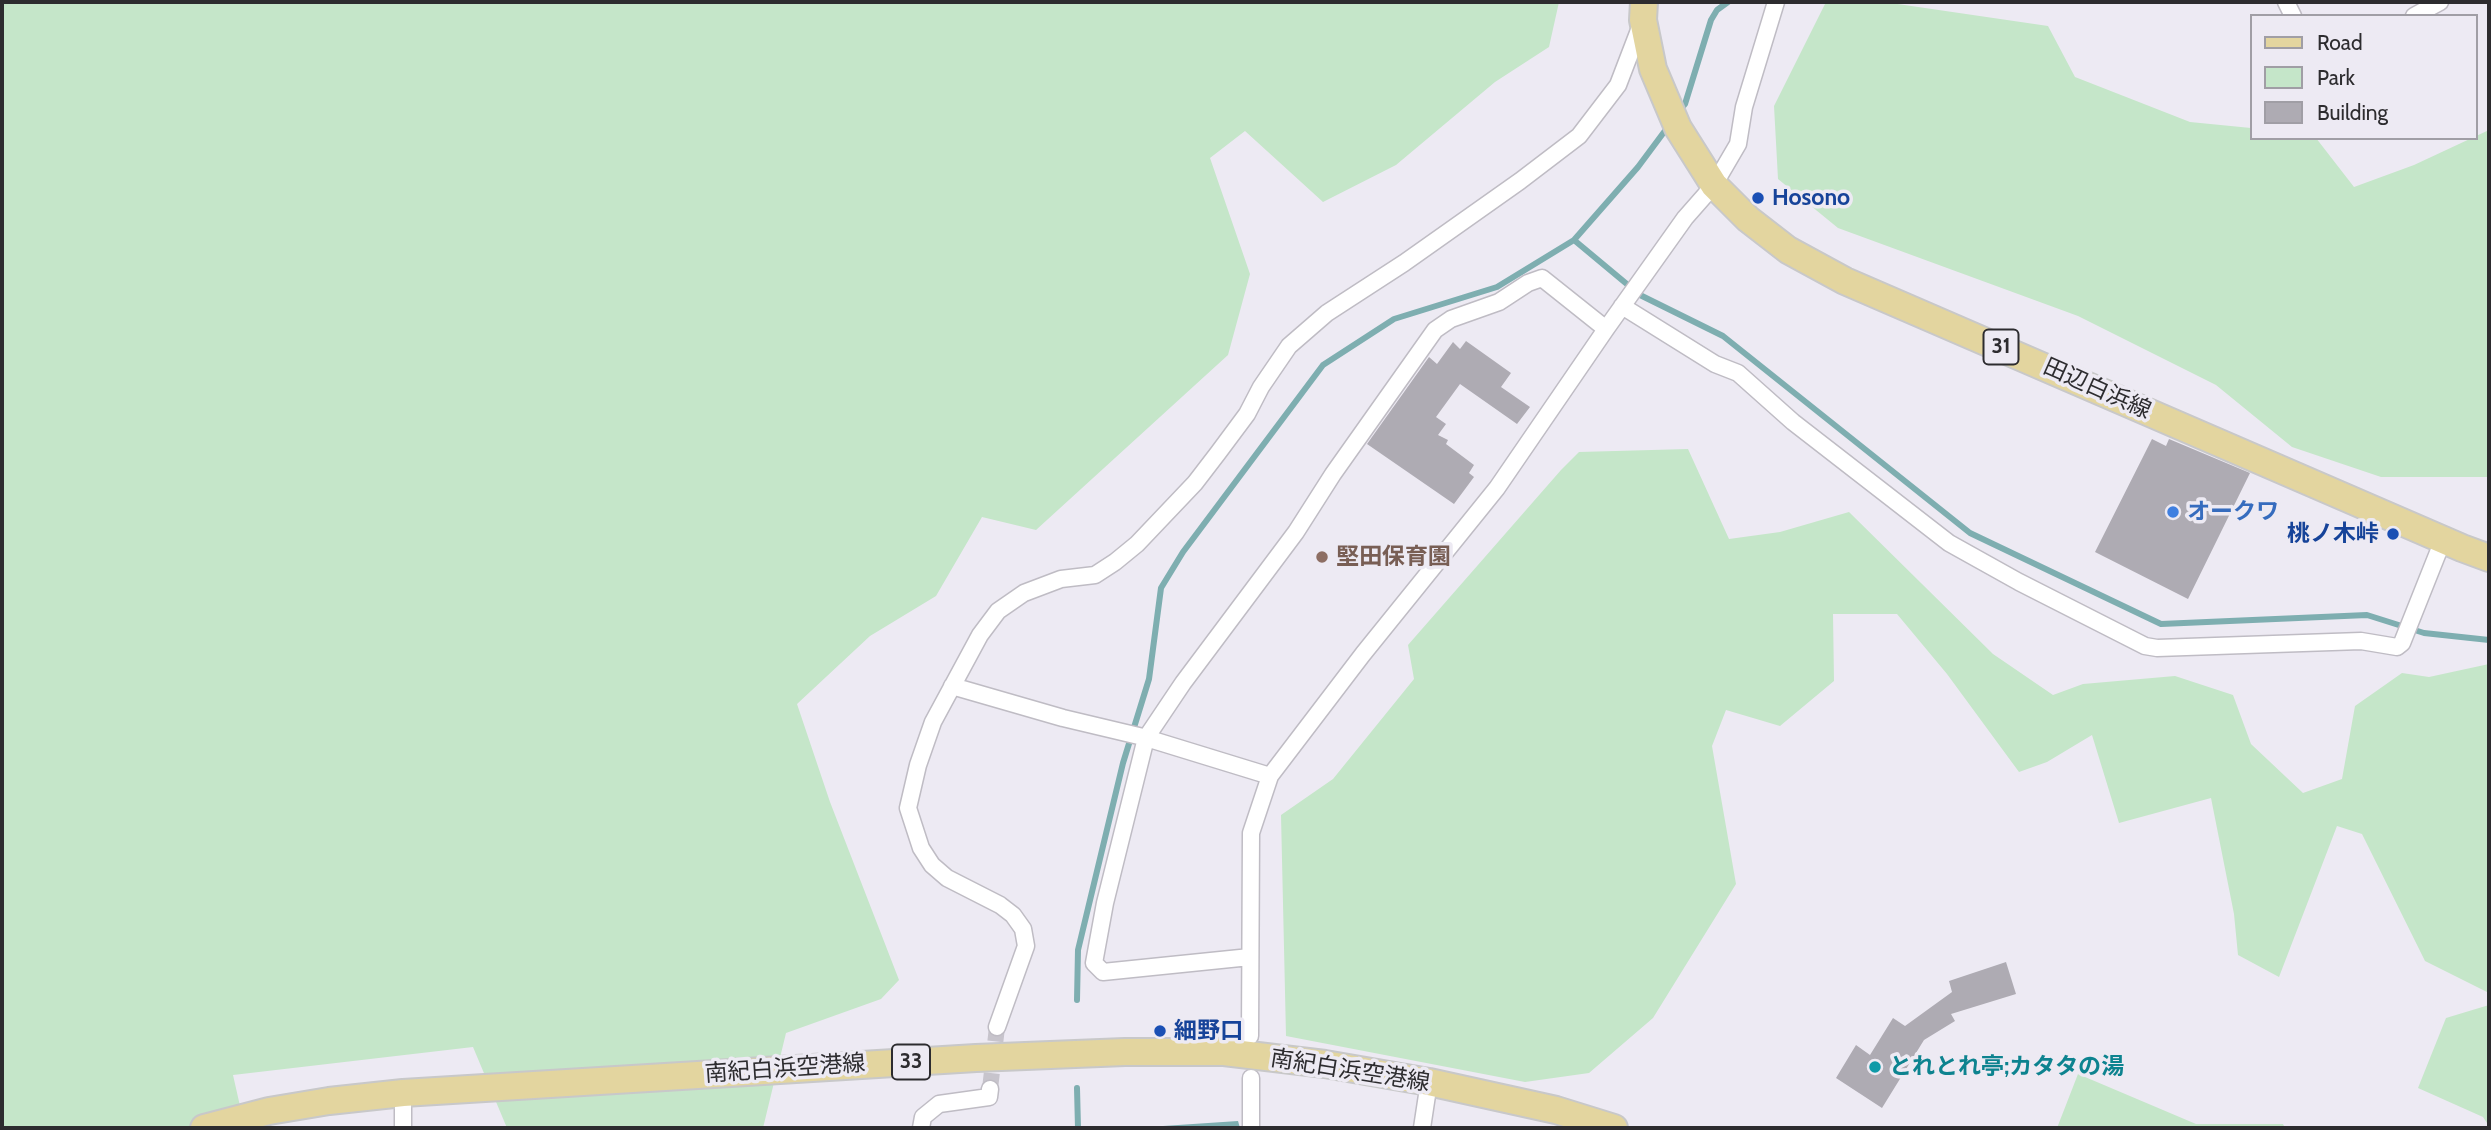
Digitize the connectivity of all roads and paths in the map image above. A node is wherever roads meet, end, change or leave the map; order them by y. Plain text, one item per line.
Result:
1 (1776, 2) edge
2 (2440, 2) edge
3 (1643, 11) edge
4 (2418, 14) edge
5 (1714, 185) junction
6 (1624, 303) junction
7 (1606, 328) junction
8 (2443, 540) junction
9 (2489, 558) edge
10 (952, 686) junction
11 (1144, 737) junction
12 (1270, 776) junction
13 (1250, 957) junction
14 (997, 1027) tunnel mouth
15 (1250, 1036) dead end
16 (1251, 1078) dead end
17 (1429, 1083) junction
18 (990, 1089) dead end
19 (403, 1093) junction
20 (204, 1128) edge
21 (403, 1128) edge
22 (921, 1128) edge
23 (1251, 1128) edge
24 (1422, 1128) edge
25 (1614, 1128) edge

1 - 5 street
2 - 4 street
3 - 5 main road, 田辺白浜線 / 31
3 - 10 street
5 - 6 street
5 - 8 main road, 田辺白浜線 / 31
6 - 7 street
6 - 8 street
7 - 11 street
7 - 12 street
8 - 9 main road, 田辺白浜線 / 31
10 - 11 street
10 - 14 street
11 - 12 street
11 - 13 street
12 - 13 street
13 - 15 street
16 - 23 street
17 - 19 main road, 南紀白浜空港線 / 33
17 - 24 street
17 - 25 main road, 南紀白浜空港線 / 33
18 - 22 street
19 - 20 main road, 南紀白浜空港線 / 33
19 - 21 street

